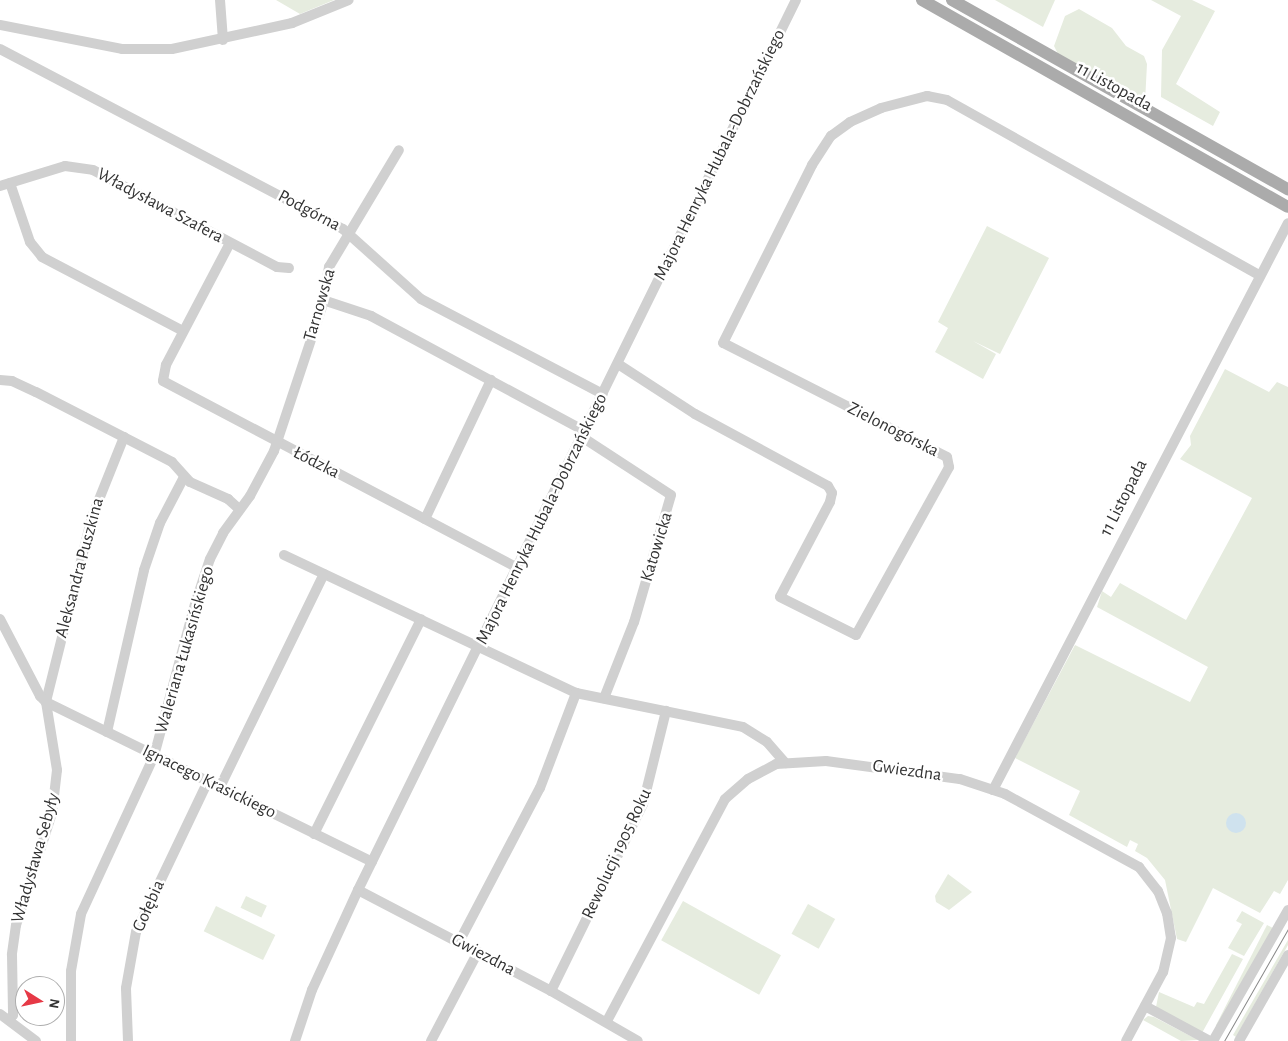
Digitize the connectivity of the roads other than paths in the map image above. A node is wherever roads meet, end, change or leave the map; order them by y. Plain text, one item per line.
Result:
1 (220, 0) edge
2 (349, 0) edge
3 (796, 0) edge
4 (922, 0) edge
5 (952, 0) edge
6 (980, 15) junction
7 (0, 25) edge
8 (972, 28) junction
9 (223, 40) junction
10 (0, 49) edge
11 (1044, 51) junction
12 (1037, 64) junction
13 (1152, 113) junction
14 (1146, 125) junction
15 (399, 150) dead end
16 (10, 183) junction
17 (0, 186) edge
18 (1288, 189) edge
19 (1288, 207) edge
20 (1288, 224) edge
21 (348, 232) junction
22 (230, 243) junction
23 (289, 268) dead end
24 (1260, 276) junction
25 (323, 300) junction
26 (183, 331) junction
27 (618, 364) junction
28 (0, 380) edge
29 (491, 380) junction
30 (603, 394) junction
31 (583, 434) junction
32 (124, 437) junction
33 (276, 442) junction
34 (184, 478) junction
35 (240, 509) junction
36 (425, 519) junction
37 (284, 555) dead end
38 (517, 568) junction
39 (324, 574) junction
40 (0, 619) edge
41 (421, 619) junction
42 (478, 647) junction
43 (576, 693) junction
44 (604, 698) junction
45 (46, 702) junction
46 (666, 711) junction
47 (107, 732) junction
48 (154, 756) junction
49 (785, 763) junction
50 (208, 781) junction
51 (220, 787) junction
52 (992, 790) junction
53 (314, 834) junction
54 (372, 862) junction
55 (358, 890) junction
56 (1288, 910) edge
57 (459, 942) junction
58 (478, 952) junction
59 (1288, 955) edge
60 (551, 991) junction
61 (1145, 1006) junction
62 (4, 1017) edge
63 (607, 1021) junction
64 (36, 1041) edge
65 (70, 1041) edge
66 (128, 1041) edge
67 (295, 1041) edge
68 (431, 1041) edge
69 (638, 1041) edge
70 (1126, 1041) edge
71 (1212, 1041) edge
72 (1239, 1041) edge

1 - 9 street
2 - 9 street
3 - 27 street, Majora Henryka Hubala-Dobrzańskiego
4 - 8 main road, 11 Listopada
5 - 6 main road, 11 Listopada
6 - 8 main road
6 - 11 main road, 11 Listopada
7 - 9 street
8 - 12 main road, 11 Listopada
10 - 21 street, Podgórna
11 - 12 main road
11 - 13 main road, 11 Listopada
12 - 14 main road, 11 Listopada
13 - 14 main road
13 - 18 main road, 11 Listopada
14 - 19 main road, 11 Listopada
15 - 21 street, Tarnowska
16 - 17 street, Władysława Szafera
16 - 22 street, Władysława Szafera
16 - 26 street
20 - 24 street, 11 Listopada
21 - 25 street, Tarnowska
21 - 30 street, Podgórna
22 - 23 street, Władysława Szafera
22 - 26 street, Łódzka
24 - 27 street, Zielonogórska
24 - 52 street, 11 Listopada
25 - 29 street
25 - 33 street, Tarnowska
26 - 33 street, Łódzka
27 - 30 street, Majora Henryka Hubala-Dobrzańskiego
28 - 32 street
29 - 31 street
29 - 36 street
30 - 31 street, Majora Henryka Hubala-Dobrzańskiego
31 - 38 street, Majora Henryka Hubala-Dobrzańskiego
31 - 44 street, Katowicka
32 - 34 street
32 - 45 street, Aleksandra Puszkina
33 - 35 street, Waleriana Łukasińskiego
33 - 36 street, Łódzka
34 - 35 street
34 - 47 street
35 - 48 street, Waleriana Łukasińskiego
36 - 38 street, Łódzka
37 - 39 street
38 - 42 street, Majora Henryka Hubala-Dobrzańskiego
39 - 41 street
39 - 51 street
40 - 45 street, Władysława Sebyły
41 - 42 street
41 - 53 street
42 - 43 street
42 - 54 street, Majora Henryka Hubala-Dobrzańskiego
43 - 44 street
43 - 57 street
44 - 46 street
45 - 47 street, Ignacego Krasickiego
45 - 62 street, Władysława Sebyły
46 - 49 street
46 - 60 street, Rewolucji 1905 Roku
47 - 48 street, Ignacego Krasickiego
48 - 50 street, Ignacego Krasickiego
48 - 65 street, Waleriana Łukasińskiego
49 - 52 street, Gwiezdna
49 - 63 street, Gwiezdna
50 - 51 street, Ignacego Krasickiego
50 - 66 street, Gołębia
51 - 53 street, Ignacego Krasickiego
52 - 61 street, Gwiezdna
53 - 54 street, Ignacego Krasickiego
54 - 55 street, Majora Henryka Hubala-Dobrzańskiego
55 - 57 street, Gwiezdna
55 - 67 street, Majora Henryka Hubala-Dobrzańskiego
56 - 71 street
57 - 58 street, Gwiezdna
58 - 60 street, Gwiezdna
58 - 68 street
59 - 72 street
60 - 63 street, Gwiezdna
61 - 70 street, Gwiezdna
61 - 71 street
62 - 64 street
63 - 69 street, Gwiezdna

